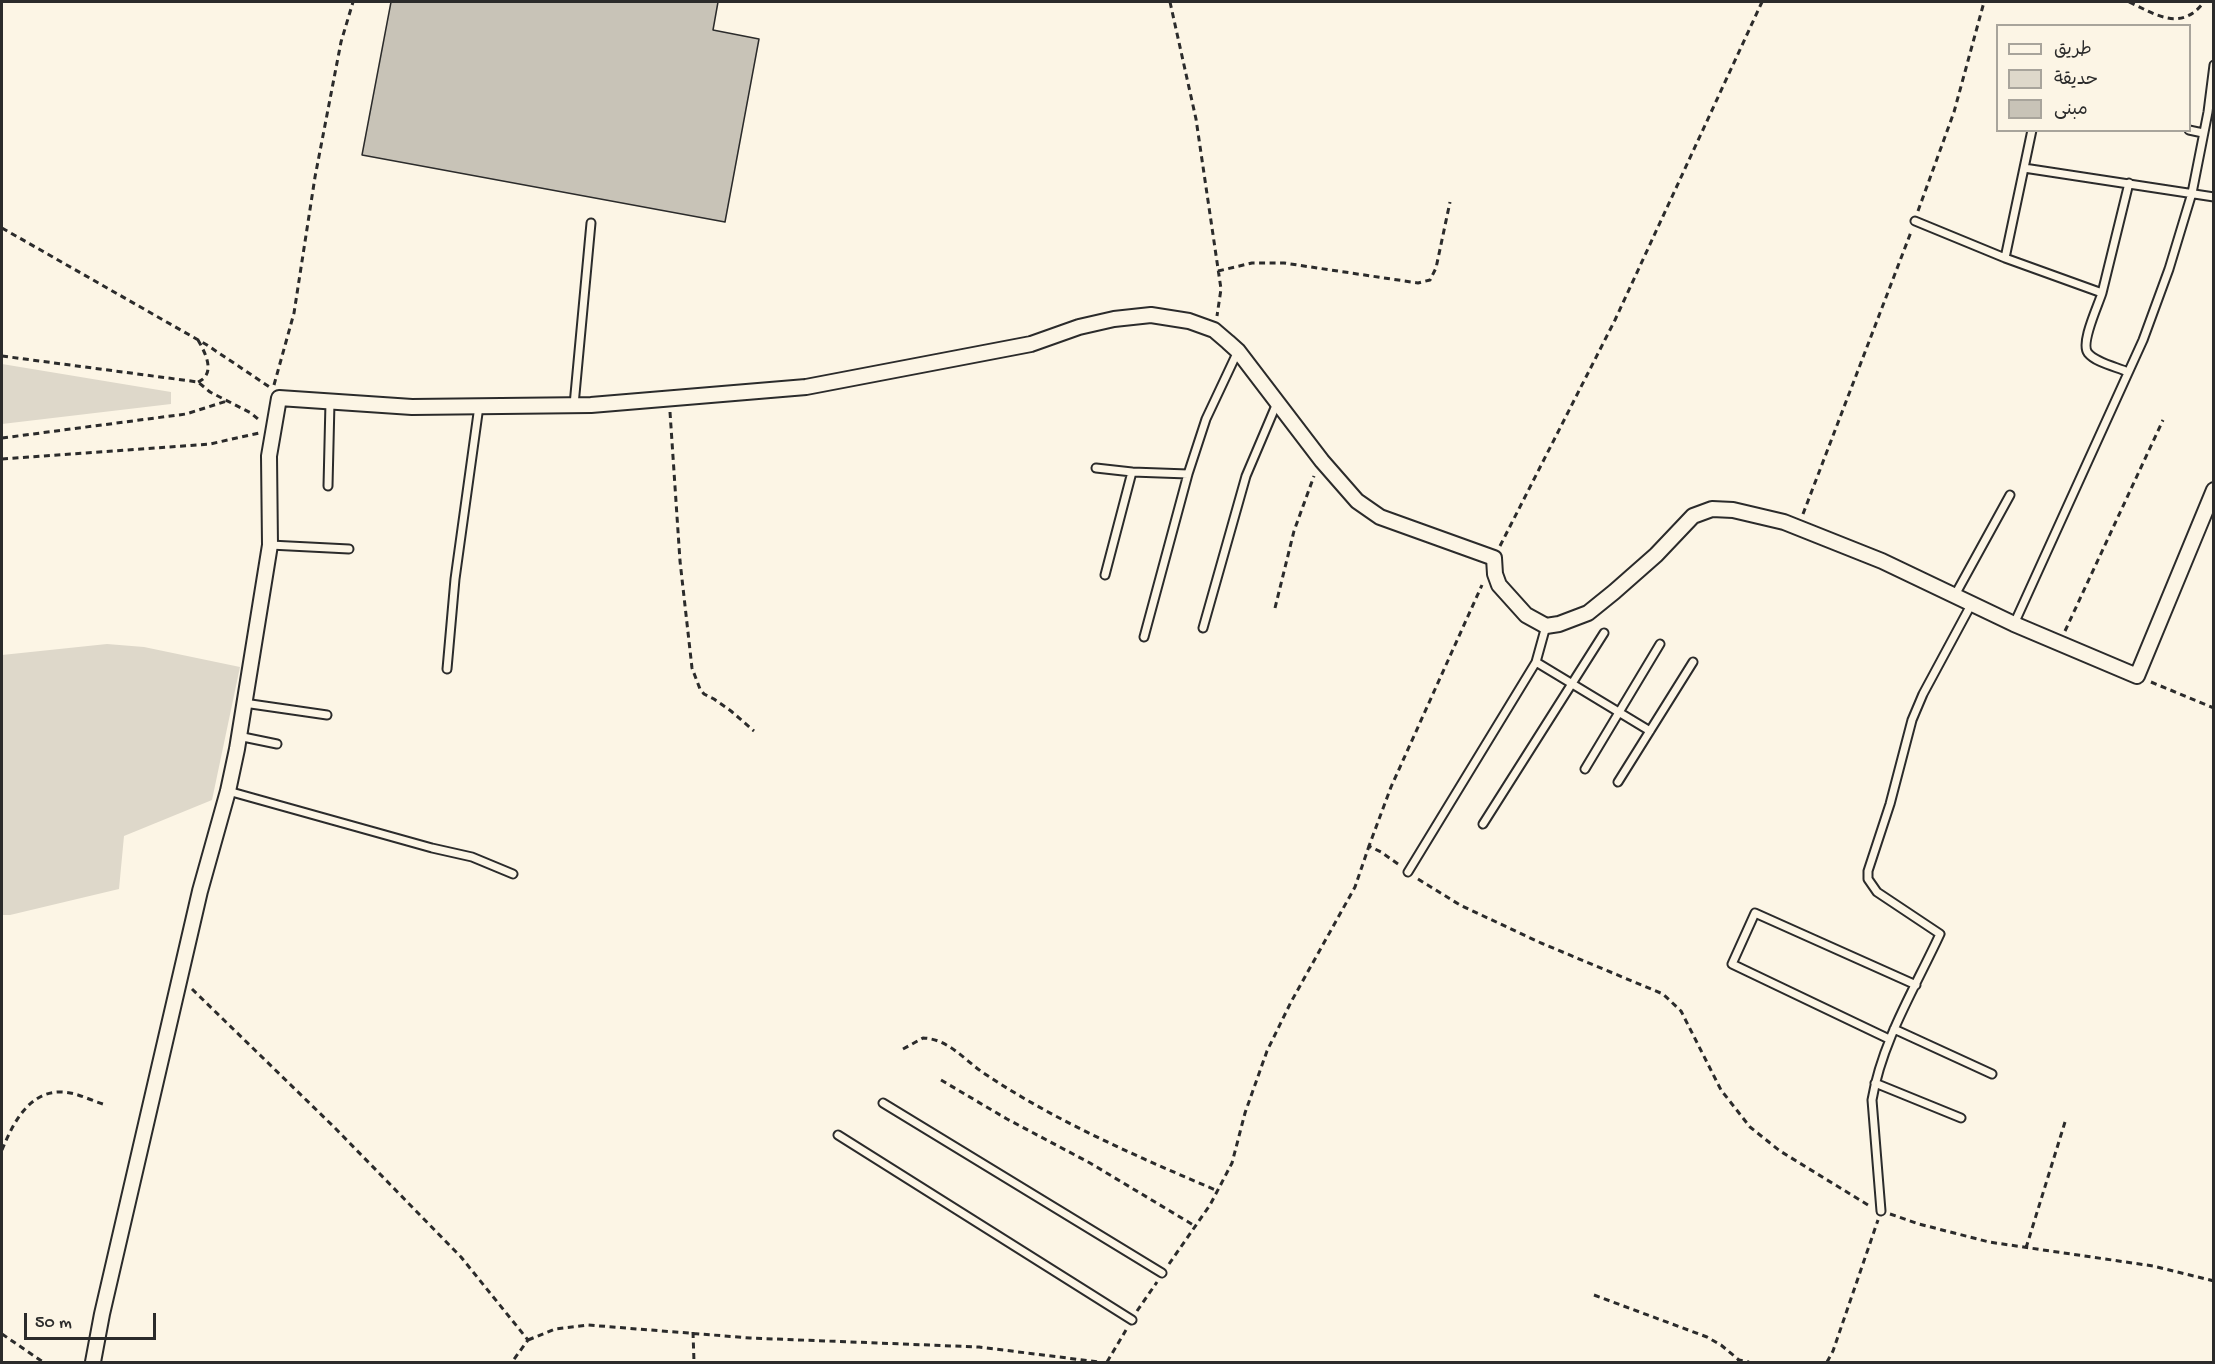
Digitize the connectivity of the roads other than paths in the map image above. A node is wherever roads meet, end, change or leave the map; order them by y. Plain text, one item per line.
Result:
1 (2214, 65) edge
2 (2191, 130) edge
3 (2032, 132) edge
4 (2203, 133) junction
5 (2024, 168) junction
6 (2129, 183) junction
7 (2192, 193) junction
8 (2214, 196) edge
9 (1915, 221) road end
10 (591, 223) dead end
11 (2005, 258) junction
12 (2102, 293) junction
13 (1238, 351) junction
14 (2128, 372) junction
15 (330, 402) junction
16 (1277, 404) junction
17 (574, 405) junction
18 (479, 406) junction
19 (1096, 468) dead end
20 (1132, 472) junction
21 (1188, 474) junction
22 (328, 486) dead end
23 (2214, 490) edge
24 (2010, 495) dead end
25 (270, 545) junction
26 (349, 549) dead end
27 (1105, 575) dead end
28 (1955, 595) junction
29 (1972, 603) junction
30 (2014, 624) junction
31 (1546, 626) junction
32 (1203, 628) dead end
33 (1604, 633) dead end
34 (1144, 637) dead end
35 (1660, 644) dead end
36 (1536, 662) junction
37 (1693, 662) dead end
38 (447, 669) dead end
39 (1571, 684) junction
40 (244, 703) junction
41 (1619, 712) junction
42 (327, 715) dead end
43 (1650, 731) junction
44 (238, 736) junction
45 (277, 744) dead end
46 (1585, 769) dead end
47 (1618, 782) dead end
48 (228, 790) junction
49 (1484, 824) dead end
50 (1408, 872) road end
51 (513, 874) dead end
52 (1916, 985) junction
53 (1894, 1029) junction
54 (1889, 1039) junction
55 (1992, 1074) dead end
56 (1875, 1083) junction
57 (883, 1103) dead end
58 (1961, 1118) dead end
59 (838, 1135) dead end
60 (1881, 1211) road end
61 (1162, 1273) road end
62 (1132, 1320) road end
63 (93, 1362) edge

1 - 4 lane
2 - 4 lane
3 - 5 lane
4 - 7 lane
5 - 6 lane
5 - 11 lane
6 - 7 lane
6 - 12 lane
7 - 8 lane
7 - 14 lane
9 - 11 lane
10 - 17 lane
11 - 12 lane
12 - 14 lane
13 - 16 street
13 - 17 street
13 - 21 lane
14 - 30 lane
15 - 18 street
15 - 22 lane
15 - 25 street
16 - 31 street
16 - 32 lane
17 - 18 street
18 - 38 lane
19 - 20 lane
20 - 21 lane
20 - 27 lane
21 - 34 lane
23 - 30 street
24 - 28 lane
25 - 26 lane
25 - 40 street
28 - 29 street
28 - 31 street
29 - 30 street
29 - 52 lane
31 - 36 lane
33 - 39 lane
35 - 41 lane
36 - 39 lane
36 - 50 lane
37 - 43 lane
39 - 41 lane
39 - 49 lane
40 - 42 lane
40 - 44 street
41 - 43 lane
41 - 46 lane
43 - 47 lane
44 - 45 lane
44 - 48 street
48 - 51 lane
48 - 63 street
52 - 53 lane
52 - 54 lane
53 - 54 lane
53 - 55 lane
54 - 56 lane
56 - 58 lane
56 - 60 lane
57 - 61 lane
59 - 62 lane

